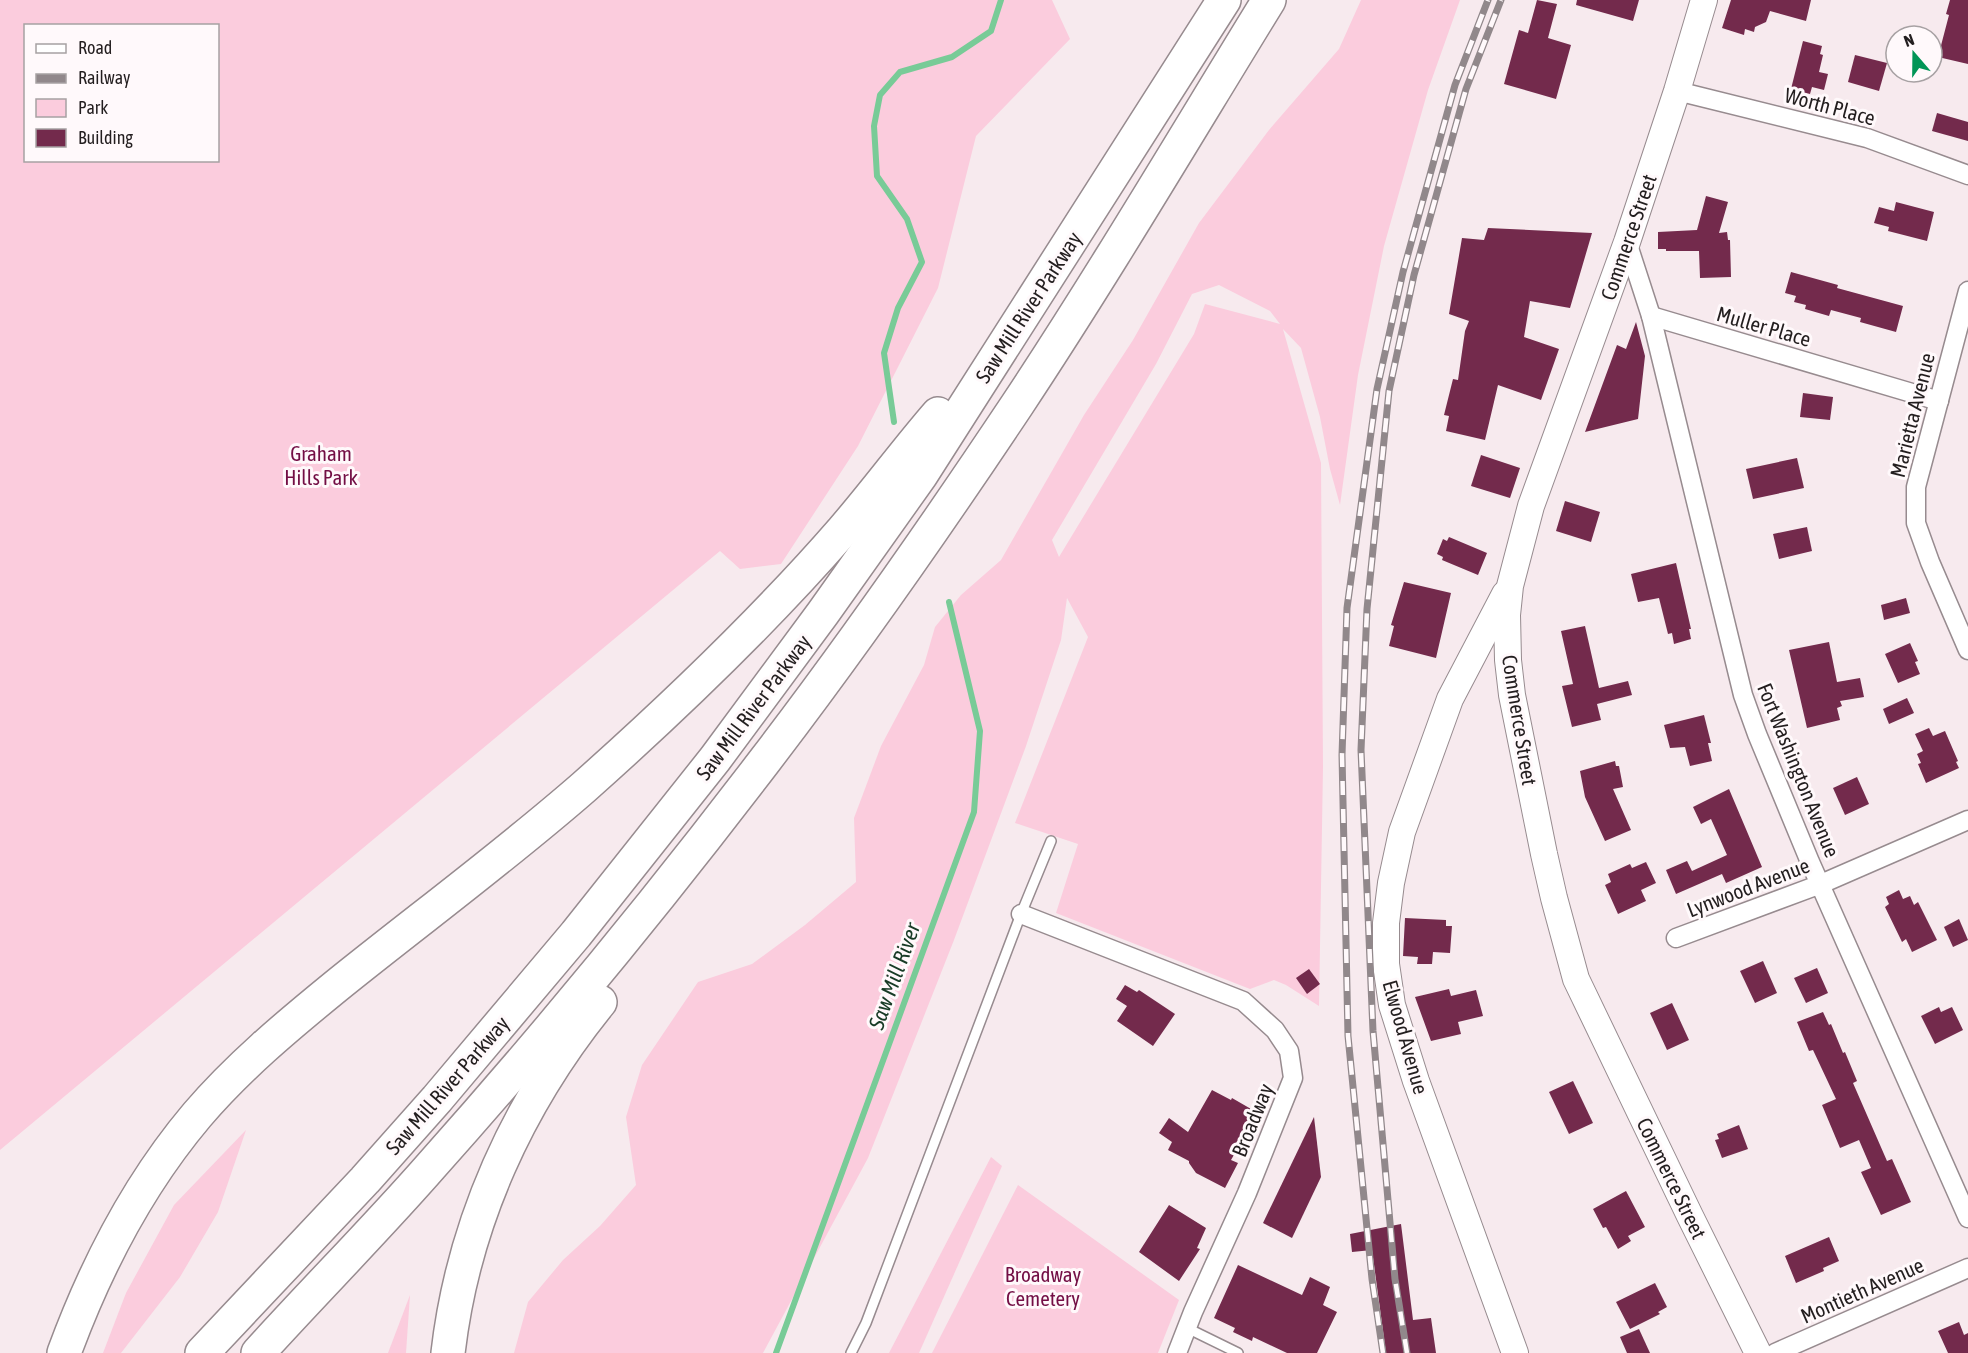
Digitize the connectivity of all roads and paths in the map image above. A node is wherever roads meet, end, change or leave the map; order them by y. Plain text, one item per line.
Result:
1 (1224, 0) edge
2 (1269, 0) edge
3 (1704, 0) edge
4 (1677, 91) junction
5 (1968, 175) edge
6 (1627, 242) junction
7 (1968, 291) edge
8 (1651, 316) junction
9 (1008, 338) junction
10 (1939, 401) junction
11 (1510, 586) junction
12 (872, 614) junction
13 (1968, 650) edge
14 (1968, 820) edge
15 (1051, 841) dead end
16 (1821, 884) junction
17 (1021, 914) junction
18 (1676, 938) dead end
19 (1968, 1218) edge
20 (1968, 1268) edge
21 (1187, 1328) junction
22 (64, 1353) edge
23 (202, 1353) edge
24 (258, 1353) edge
25 (448, 1353) edge
26 (851, 1353) edge
27 (1177, 1353) edge
28 (1238, 1353) edge
29 (1515, 1353) edge
30 (1758, 1353) edge
31 (1775, 1353) edge

1 - 9 highway, Saw Mill River Parkway
2 - 12 highway, Saw Mill River Parkway
3 - 4 main road, Commerce Street
4 - 5 street, Worth Place
4 - 6 main road, Commerce Street
6 - 8 street
6 - 11 main road, Commerce Street
7 - 10 street, Marietta Avenue
8 - 10 street, Muller Place
8 - 16 street, Fort Washington Avenue
9 - 22 highway
9 - 23 highway, Saw Mill River Parkway
10 - 13 street, Marietta Avenue
11 - 29 main road, Elwood Avenue
11 - 30 main road, Commerce Street
12 - 24 highway, Saw Mill River Parkway
12 - 25 highway
14 - 16 street, Lynwood Avenue
15 - 17 lane
16 - 18 street, Lynwood Avenue
16 - 19 street, Fort Washington Avenue
17 - 21 street, Broadway
17 - 26 lane
20 - 31 street, Montieth Avenue
21 - 27 street, Broadway
21 - 28 lane

